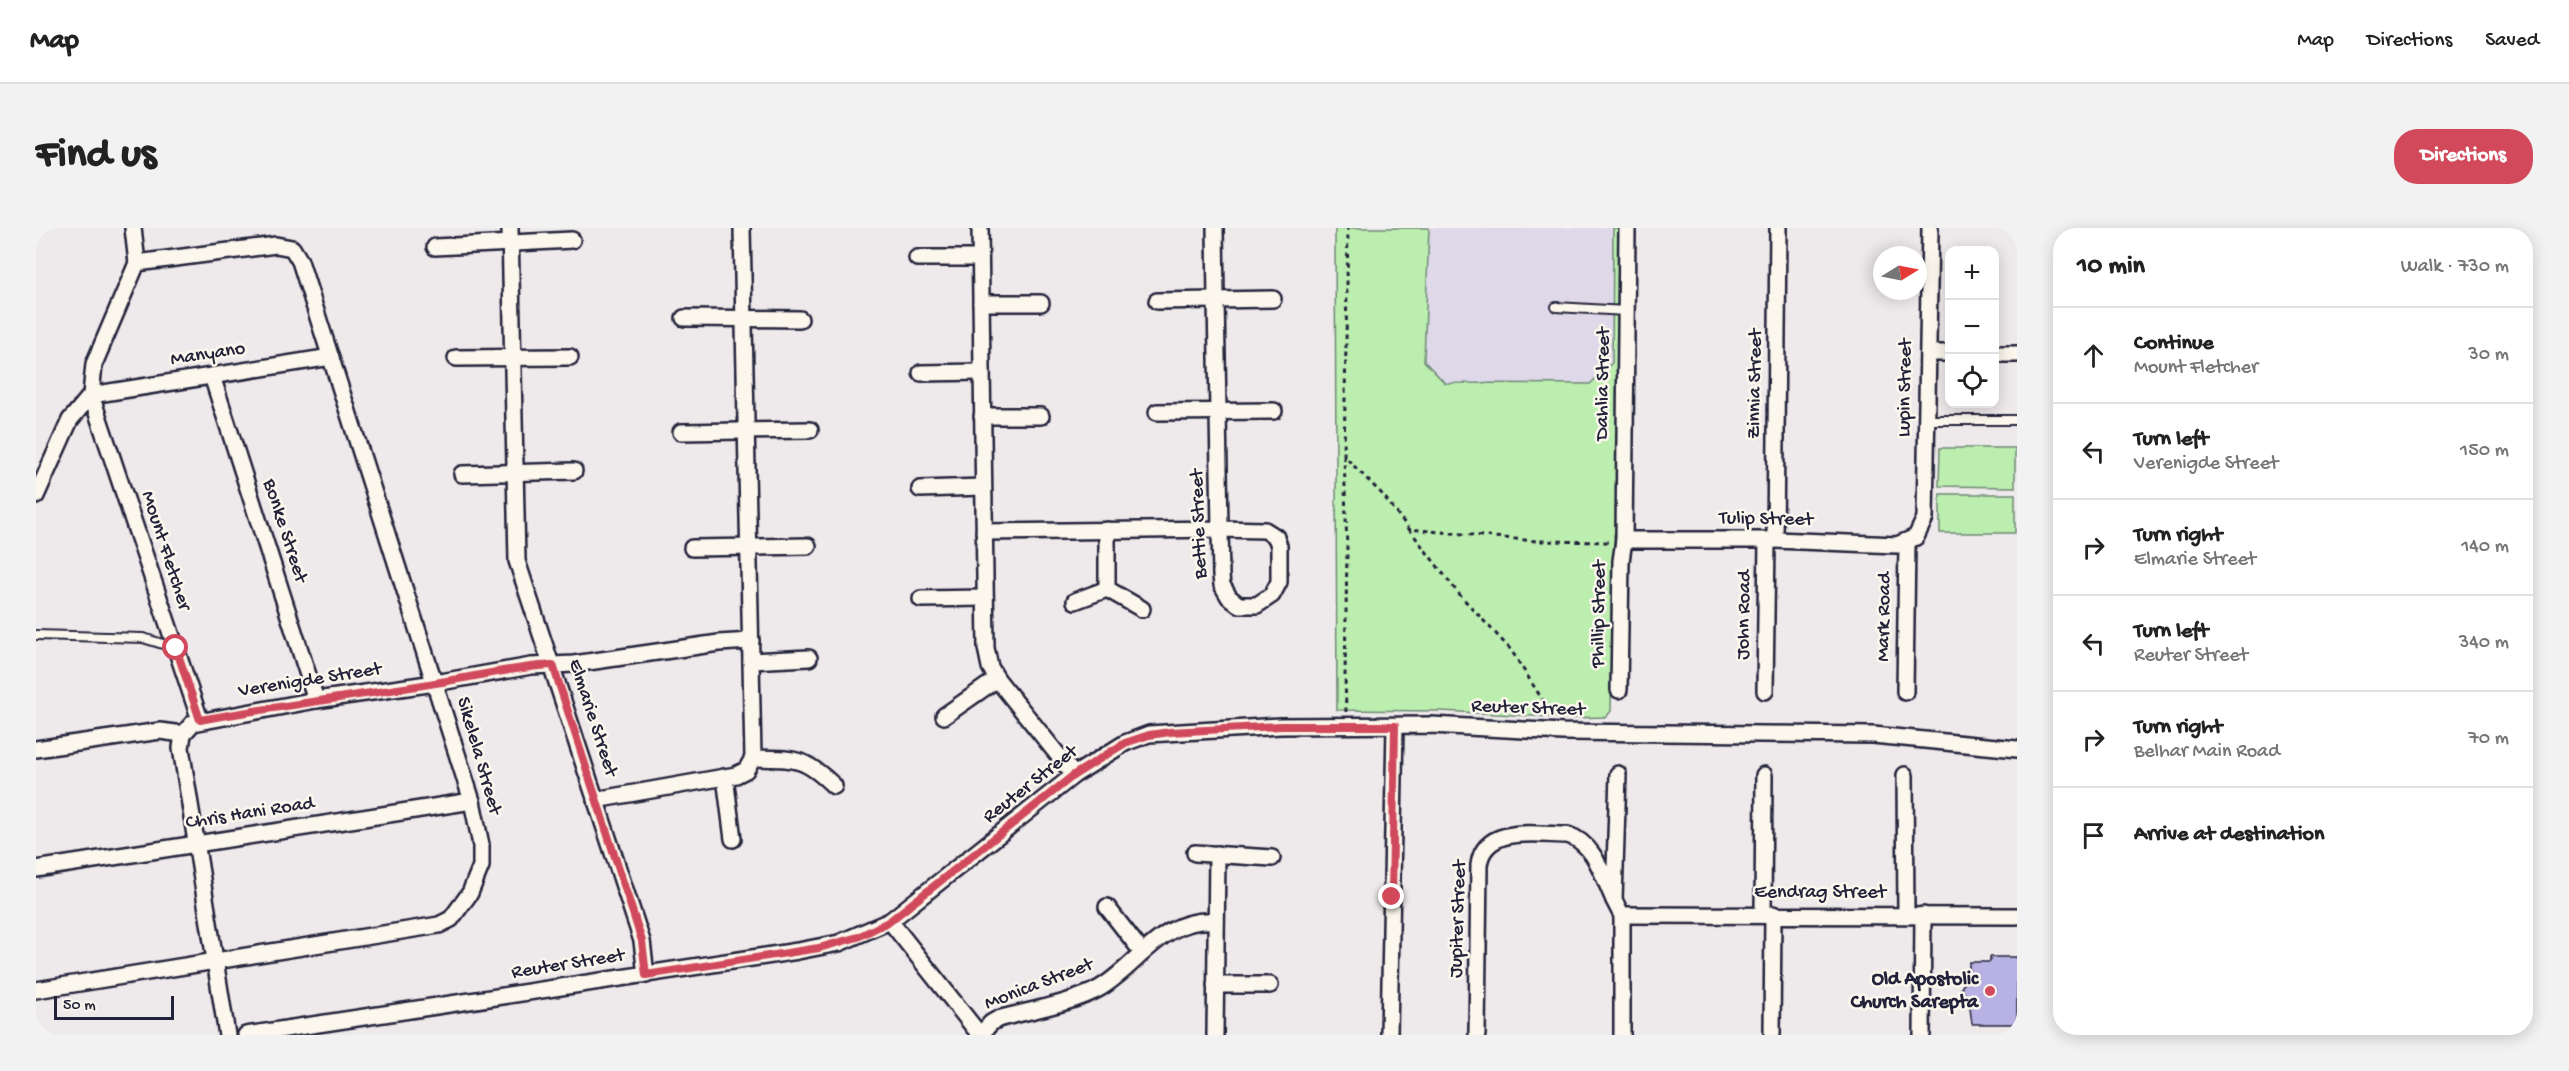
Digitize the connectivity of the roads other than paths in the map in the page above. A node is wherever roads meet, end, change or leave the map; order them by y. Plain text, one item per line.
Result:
1 (133, 228) edge
2 (742, 228) edge
3 (980, 228) edge
4 (1215, 228) edge
5 (1627, 228) edge
6 (1778, 228) edge
7 (1930, 228) edge
8 (510, 235) edge
9 (572, 240) dead end
10 (435, 247) dead end
11 (917, 258) dead end
12 (980, 258) junction
13 (137, 263) junction
14 (1273, 298) dead end
15 (1216, 300) junction
16 (1157, 301) dead end
17 (981, 303) junction
18 (1041, 303) dead end
19 (1556, 307) dead end
20 (1626, 311) junction
21 (684, 318) dead end
22 (744, 319) junction
23 (800, 319) dead end
24 (1928, 353) junction
25 (1945, 353) edge
26 (1999, 354) edge
27 (2017, 354) edge
28 (331, 357) junction
29 (570, 357) dead end
30 (456, 358) dead end
31 (512, 358) junction
32 (982, 372) junction
33 (921, 373) dead end
34 (212, 376) junction
35 (91, 395) junction
36 (1274, 411) dead end
37 (1157, 412) dead end
38 (1218, 412) junction
39 (982, 416) junction
40 (1041, 416) dead end
41 (1927, 420) junction
42 (2017, 420) edge
43 (810, 430) dead end
44 (746, 431) junction
45 (681, 432) dead end
46 (574, 471) dead end
47 (514, 473) junction
48 (462, 474) dead end
49 (983, 487) junction
50 (920, 489) dead end
51 (36, 496) edge
52 (1220, 529) junction
53 (1107, 530) junction
54 (984, 532) junction
55 (1624, 540) junction
56 (1771, 540) junction
57 (1907, 542) junction
58 (808, 546) dead end
59 (748, 547) junction
60 (693, 548) dead end
61 (1107, 590) junction
62 (985, 598) junction
63 (921, 599) dead end
64 (1075, 601) dead end
65 (1142, 609) dead end
66 (36, 635) edge
67 (750, 641) junction
68 (176, 648) junction
69 (809, 658) dead end
70 (751, 661) junction
71 (553, 665) junction
72 (997, 679) junction
73 (435, 683) junction
74 (1619, 690) dead end
75 (1765, 691) dead end
76 (1905, 692) dead end
77 (316, 700) junction
78 (944, 716) dead end
79 (200, 720) junction
80 (1395, 726) junction
81 (183, 734) junction
82 (36, 749) edge
83 (2017, 749) edge
84 (753, 758) junction
85 (1618, 774) dead end
86 (1074, 775) junction
87 (1764, 775) dead end
88 (1905, 776) dead end
89 (725, 777) junction
90 (834, 786) dead end
91 (596, 800) junction
92 (471, 801) junction
93 (733, 839) dead end
94 (196, 844) junction
95 (1195, 853) dead end
96 (1217, 854) junction
97 (1272, 858) dead end
98 (36, 869) edge
99 (1107, 907) dead end
100 (1618, 909) junction
101 (1768, 914) junction
102 (1906, 915) junction
103 (1923, 915) junction
104 (2017, 916) edge
105 (890, 921) junction
106 (1216, 921) junction
107 (1142, 952) junction
108 (215, 962) junction
109 (646, 975) junction
110 (1215, 985) junction
111 (1270, 986) dead end
112 (36, 990) edge
113 (227, 1035) edge
114 (246, 1035) edge
115 (980, 1035) edge
116 (1215, 1035) edge
117 (1389, 1035) edge
118 (1477, 1035) edge
119 (1622, 1035) edge
120 (1772, 1035) edge
121 (1922, 1035) edge

1 - 13 street
2 - 22 street
3 - 12 street
4 - 15 street, Bettie Street
5 - 20 street, Dahlia Street
6 - 56 street, Zinnia Street
7 - 24 street, Lupin Street
8 - 9 street
8 - 10 street
8 - 31 street, Elmarie Street
11 - 12 street
12 - 17 street
13 - 28 street, Sikelela Street
13 - 35 street
14 - 15 street
15 - 16 street
15 - 38 street, Bettie Street
17 - 18 street
17 - 32 street
19 - 20 lane
20 - 55 street, Dahlia Street
21 - 22 street
22 - 23 street
22 - 44 street
24 - 25 street
24 - 41 street, Lupin Street
26 - 27 street
28 - 34 street, Manyano
28 - 73 street, Sikelela Street
29 - 31 street
30 - 31 street
31 - 47 street, Elmarie Street
32 - 33 street
32 - 39 street
34 - 35 street, Manyano
34 - 77 street, Bonke Street
35 - 51 street
35 - 68 street, Mount Fletcher
36 - 38 street
37 - 38 street
38 - 52 street, Bettie Street
39 - 40 street
39 - 49 street
41 - 42 lane
41 - 57 street, Lupin Street
43 - 44 street
44 - 45 street
44 - 59 street
46 - 47 street
47 - 48 street
47 - 71 street, Elmarie Street
49 - 50 street
49 - 54 street
52 - 52 street, Bettie Street
52 - 53 street
53 - 54 street
53 - 61 street
54 - 62 street
55 - 56 street, Tulip Street
55 - 74 street, Phillip Street
56 - 57 street, Tulip Street
56 - 75 street, John Road
57 - 76 street, Mark Road
58 - 59 street
59 - 60 street
59 - 67 street
61 - 64 street
61 - 65 street
62 - 63 street
62 - 72 street
66 - 68 lane
67 - 70 street
67 - 71 street, Verenigde Street
68 - 79 street, Mount Fletcher
69 - 70 street
70 - 84 street
71 - 73 street, Verenigde Street
71 - 91 street, Elmarie Street
72 - 78 street
72 - 86 street
73 - 77 street, Verenigde Street
73 - 92 street, Sikelela Street
77 - 79 street, Verenigde Street
79 - 81 street, Verenigde Street
80 - 83 street, Reuter Street
80 - 86 street, Reuter Street
80 - 117 street
81 - 82 street
81 - 94 street
84 - 89 street
84 - 90 street
85 - 100 street
86 - 105 street, Reuter Street
87 - 101 street
88 - 102 street
89 - 91 street
89 - 93 street
91 - 109 street, Elmarie Street
92 - 94 street, Chris Hani Road
92 - 108 street, Sikelela Street
94 - 98 street, Chris Hani Road
94 - 108 street
95 - 96 street
96 - 97 street
96 - 106 street
99 - 107 street
100 - 101 street, Eendrag Street
100 - 118 street, Jupiter Street
100 - 119 street
101 - 102 street, Eendrag Street
101 - 120 street
102 - 103 street, Eendrag Street
103 - 104 street, Eendrag Street
103 - 121 street
105 - 109 street, Reuter Street
105 - 115 street
106 - 107 street, Monica Street
106 - 110 street
107 - 115 street, Monica Street
108 - 112 street, Sikelela Street
108 - 113 street
109 - 114 street, Reuter Street
110 - 111 street
110 - 116 street

